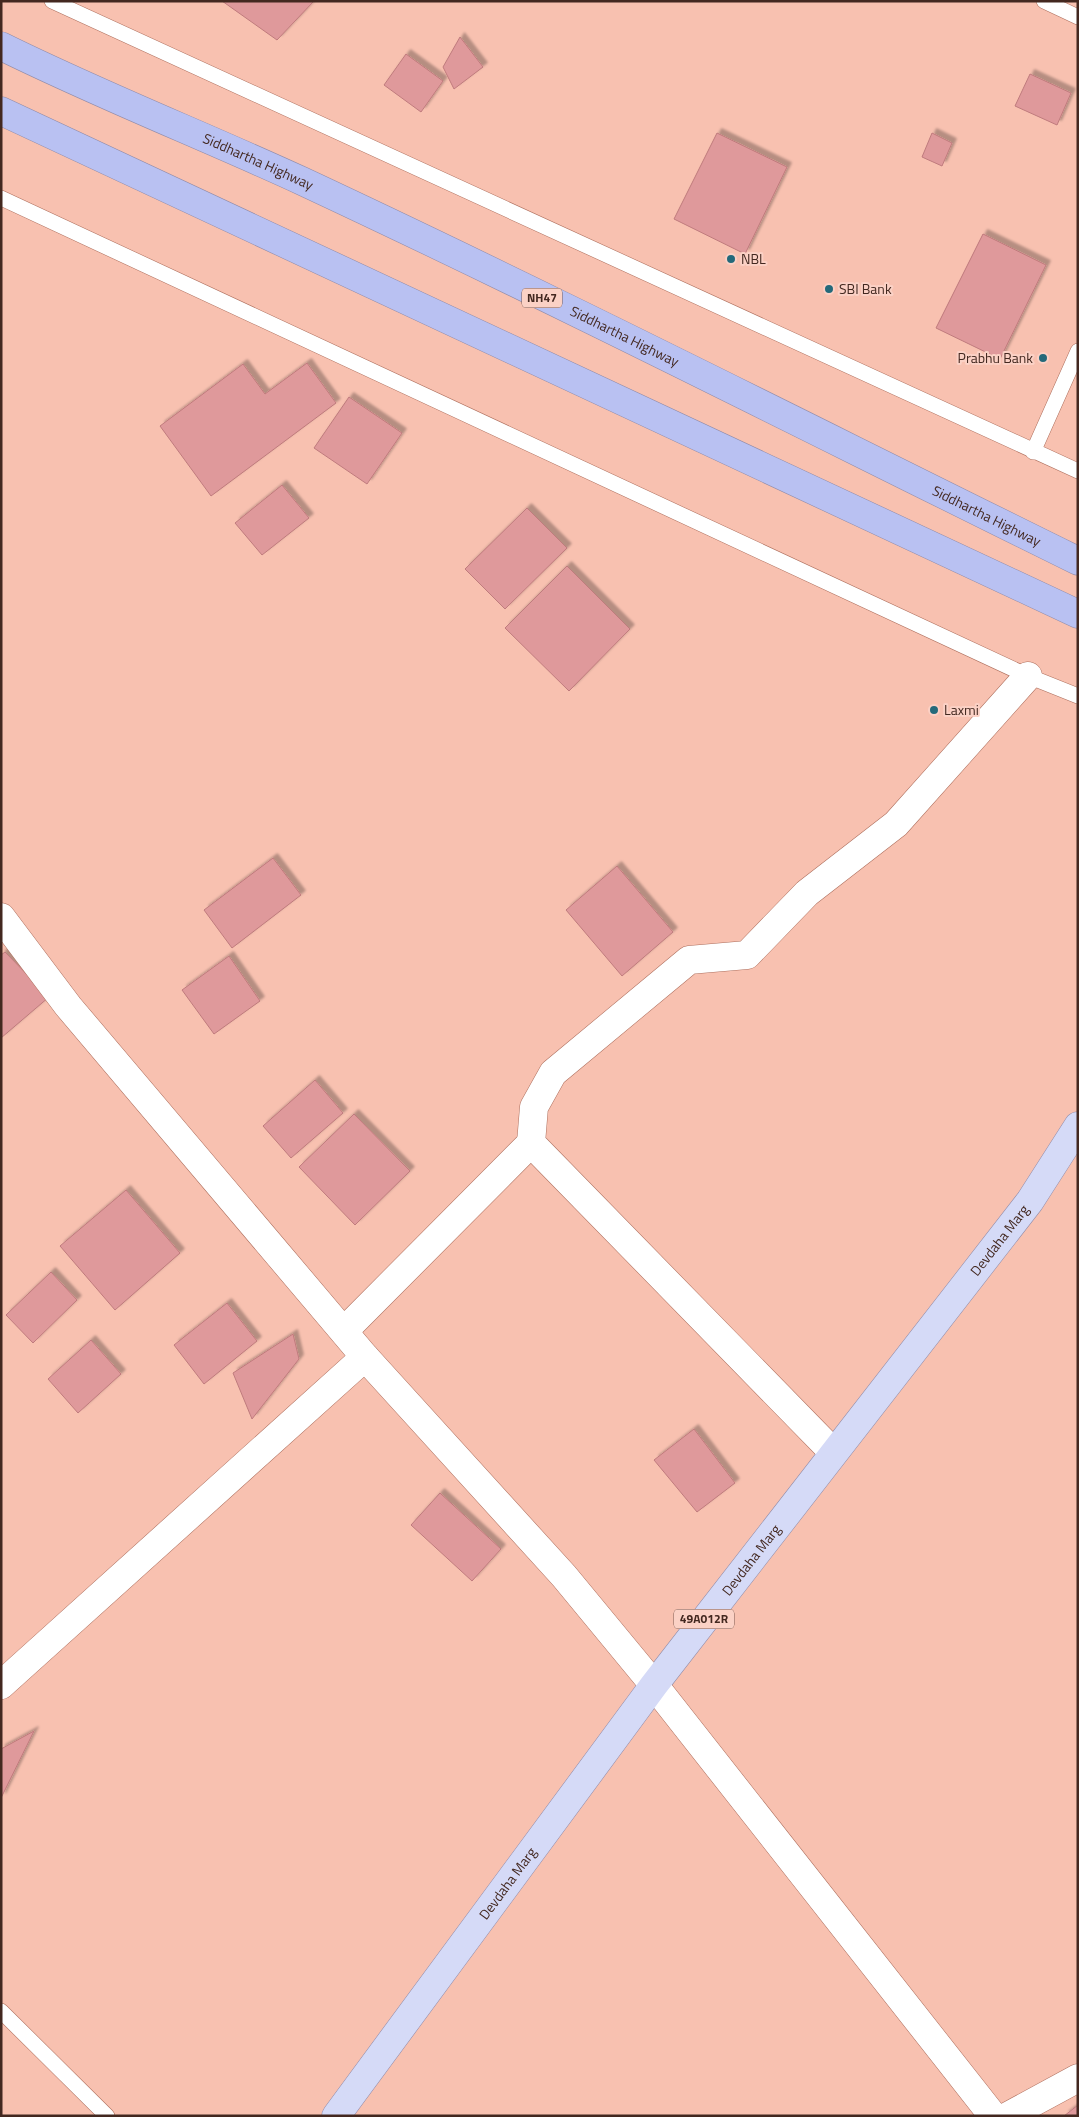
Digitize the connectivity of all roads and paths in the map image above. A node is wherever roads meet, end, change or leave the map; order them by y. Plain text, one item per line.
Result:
1 (52, 1) edge
2 (1044, 1) edge
3 (1078, 18) edge
4 (1, 46) edge
5 (1, 111) edge
6 (1, 198) edge
7 (1078, 351) edge
8 (1033, 452) junction
9 (1078, 471) edge
10 (1078, 561) edge
11 (1078, 614) edge
12 (1028, 676) junction
13 (1078, 696) edge
14 (1, 917) edge
15 (1078, 1126) edge
16 (531, 1143) junction
17 (345, 1330) junction
18 (365, 1357) junction
19 (833, 1452) junction
20 (1, 1685) edge
21 (654, 1685) junction
22 (1, 2011) edge
23 (1078, 2078) edge
24 (107, 2116) edge
25 (336, 2116) edge
26 (993, 2116) edge
27 (1008, 2116) edge

1 - 8 lane
2 - 3 lane
4 - 10 highway, Siddhartha Highway / NH47
5 - 11 highway
6 - 12 lane
7 - 8 lane
8 - 9 lane
12 - 13 lane
12 - 16 street
14 - 17 street
15 - 19 main road, Devdaha Marg / 49A012R
16 - 17 street
16 - 19 street
17 - 18 street
18 - 20 street
18 - 21 street
19 - 21 main road, Devdaha Marg / 49A012R
21 - 25 main road, Devdaha Marg / 49A012R
21 - 26 street
22 - 24 lane
23 - 27 street

